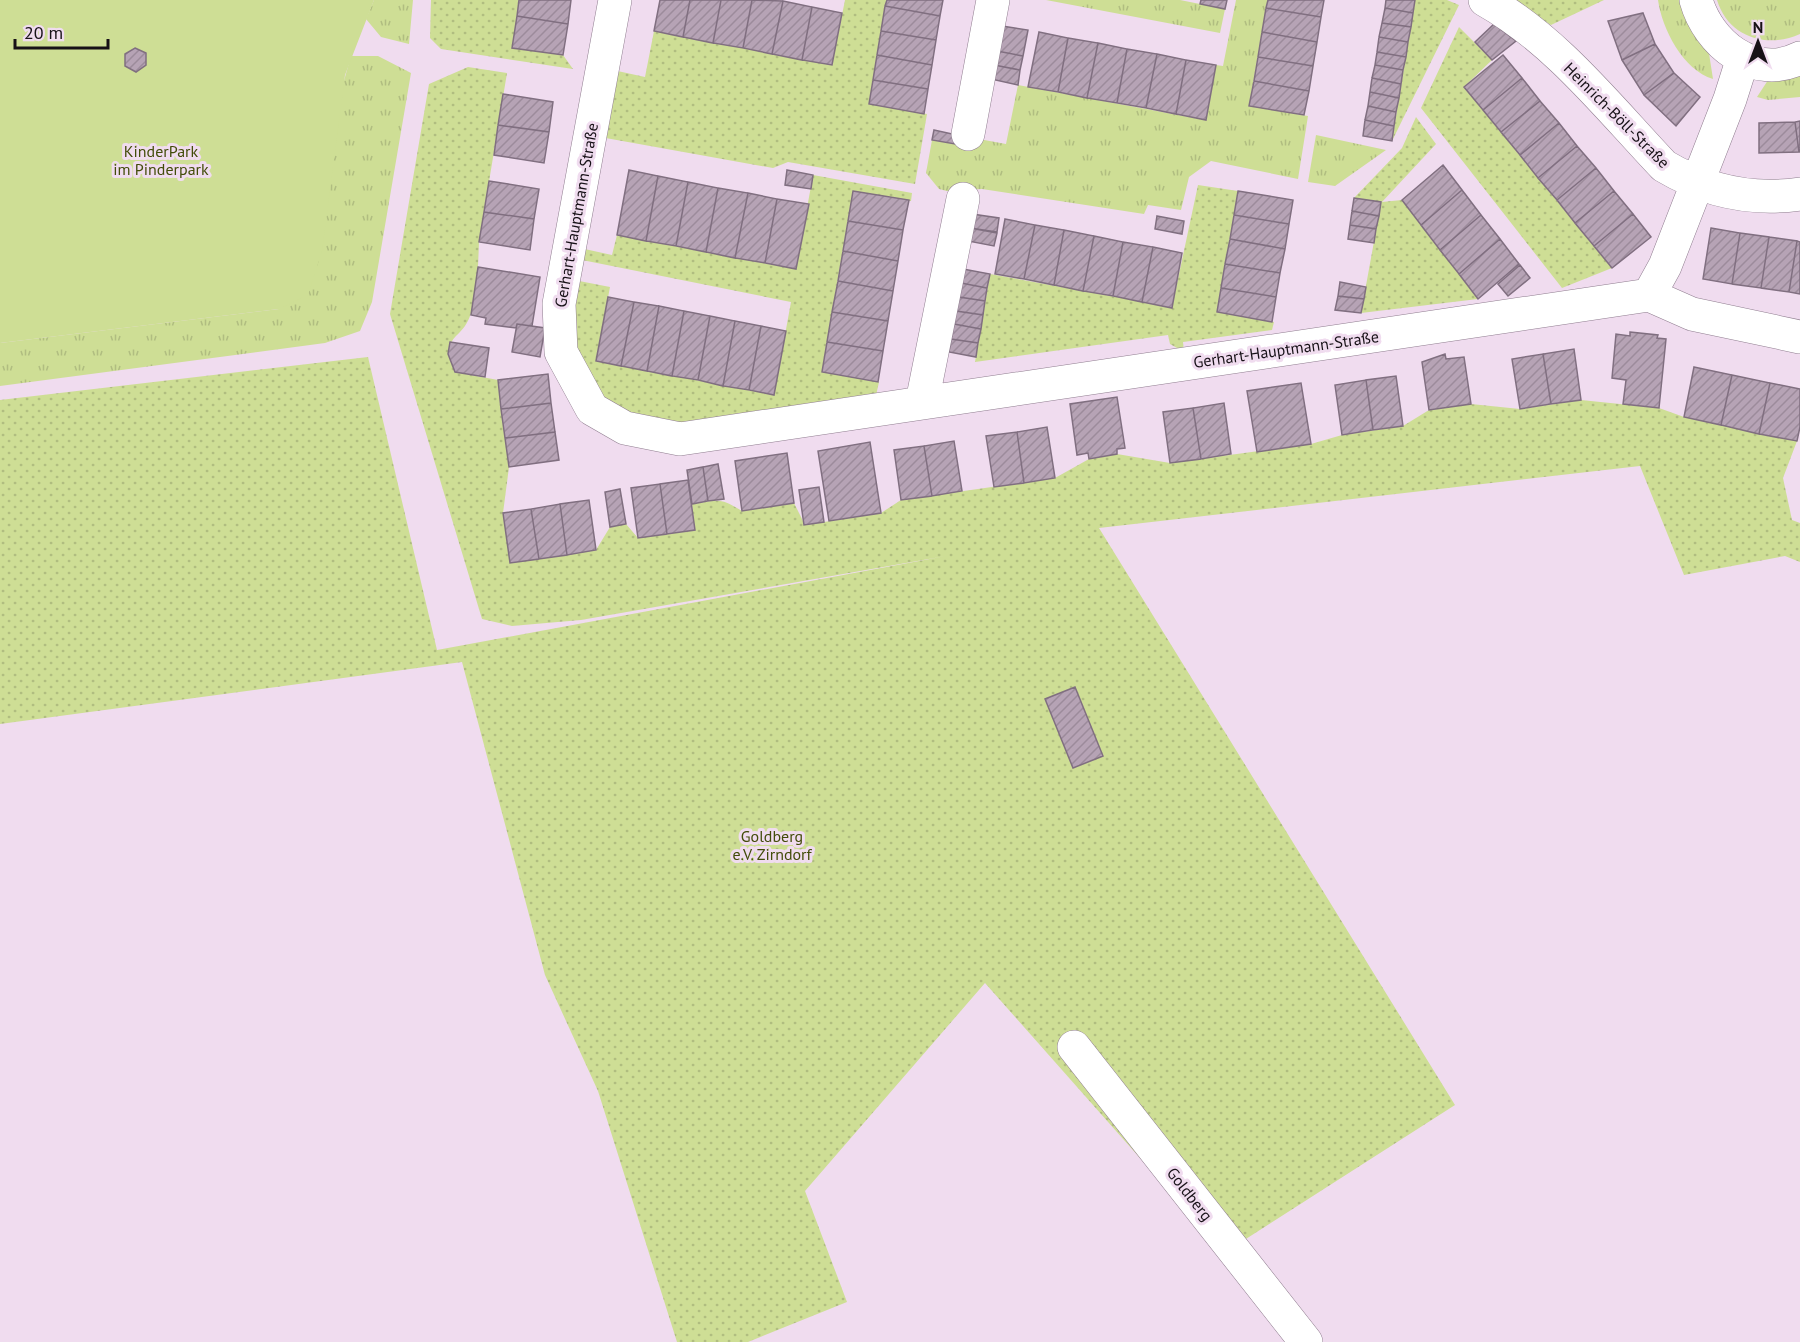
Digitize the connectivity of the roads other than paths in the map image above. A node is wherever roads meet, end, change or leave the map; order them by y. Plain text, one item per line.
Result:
1 (615, 0) edge
2 (993, 0) edge
3 (1485, 0) edge
4 (1696, 0) edge
5 (1800, 57) edge
6 (1743, 58) junction
7 (968, 134) dead end
8 (1696, 183) junction
9 (1800, 194) edge
10 (963, 199) dead end
11 (1649, 295) junction
12 (1800, 337) edge
13 (922, 402) junction
14 (1074, 1047) dead end
15 (1306, 1342) edge

1 - 13 street, Gerhart-Hauptmann-Straße
2 - 7 street
3 - 8 street, Heinrich-Böll-Straße
4 - 6 street
5 - 6 street
6 - 8 street
8 - 9 street, Heinrich-Böll-Straße
8 - 11 street
10 - 13 street
11 - 12 street
11 - 13 street, Gerhart-Hauptmann-Straße
14 - 15 street, Goldberg

